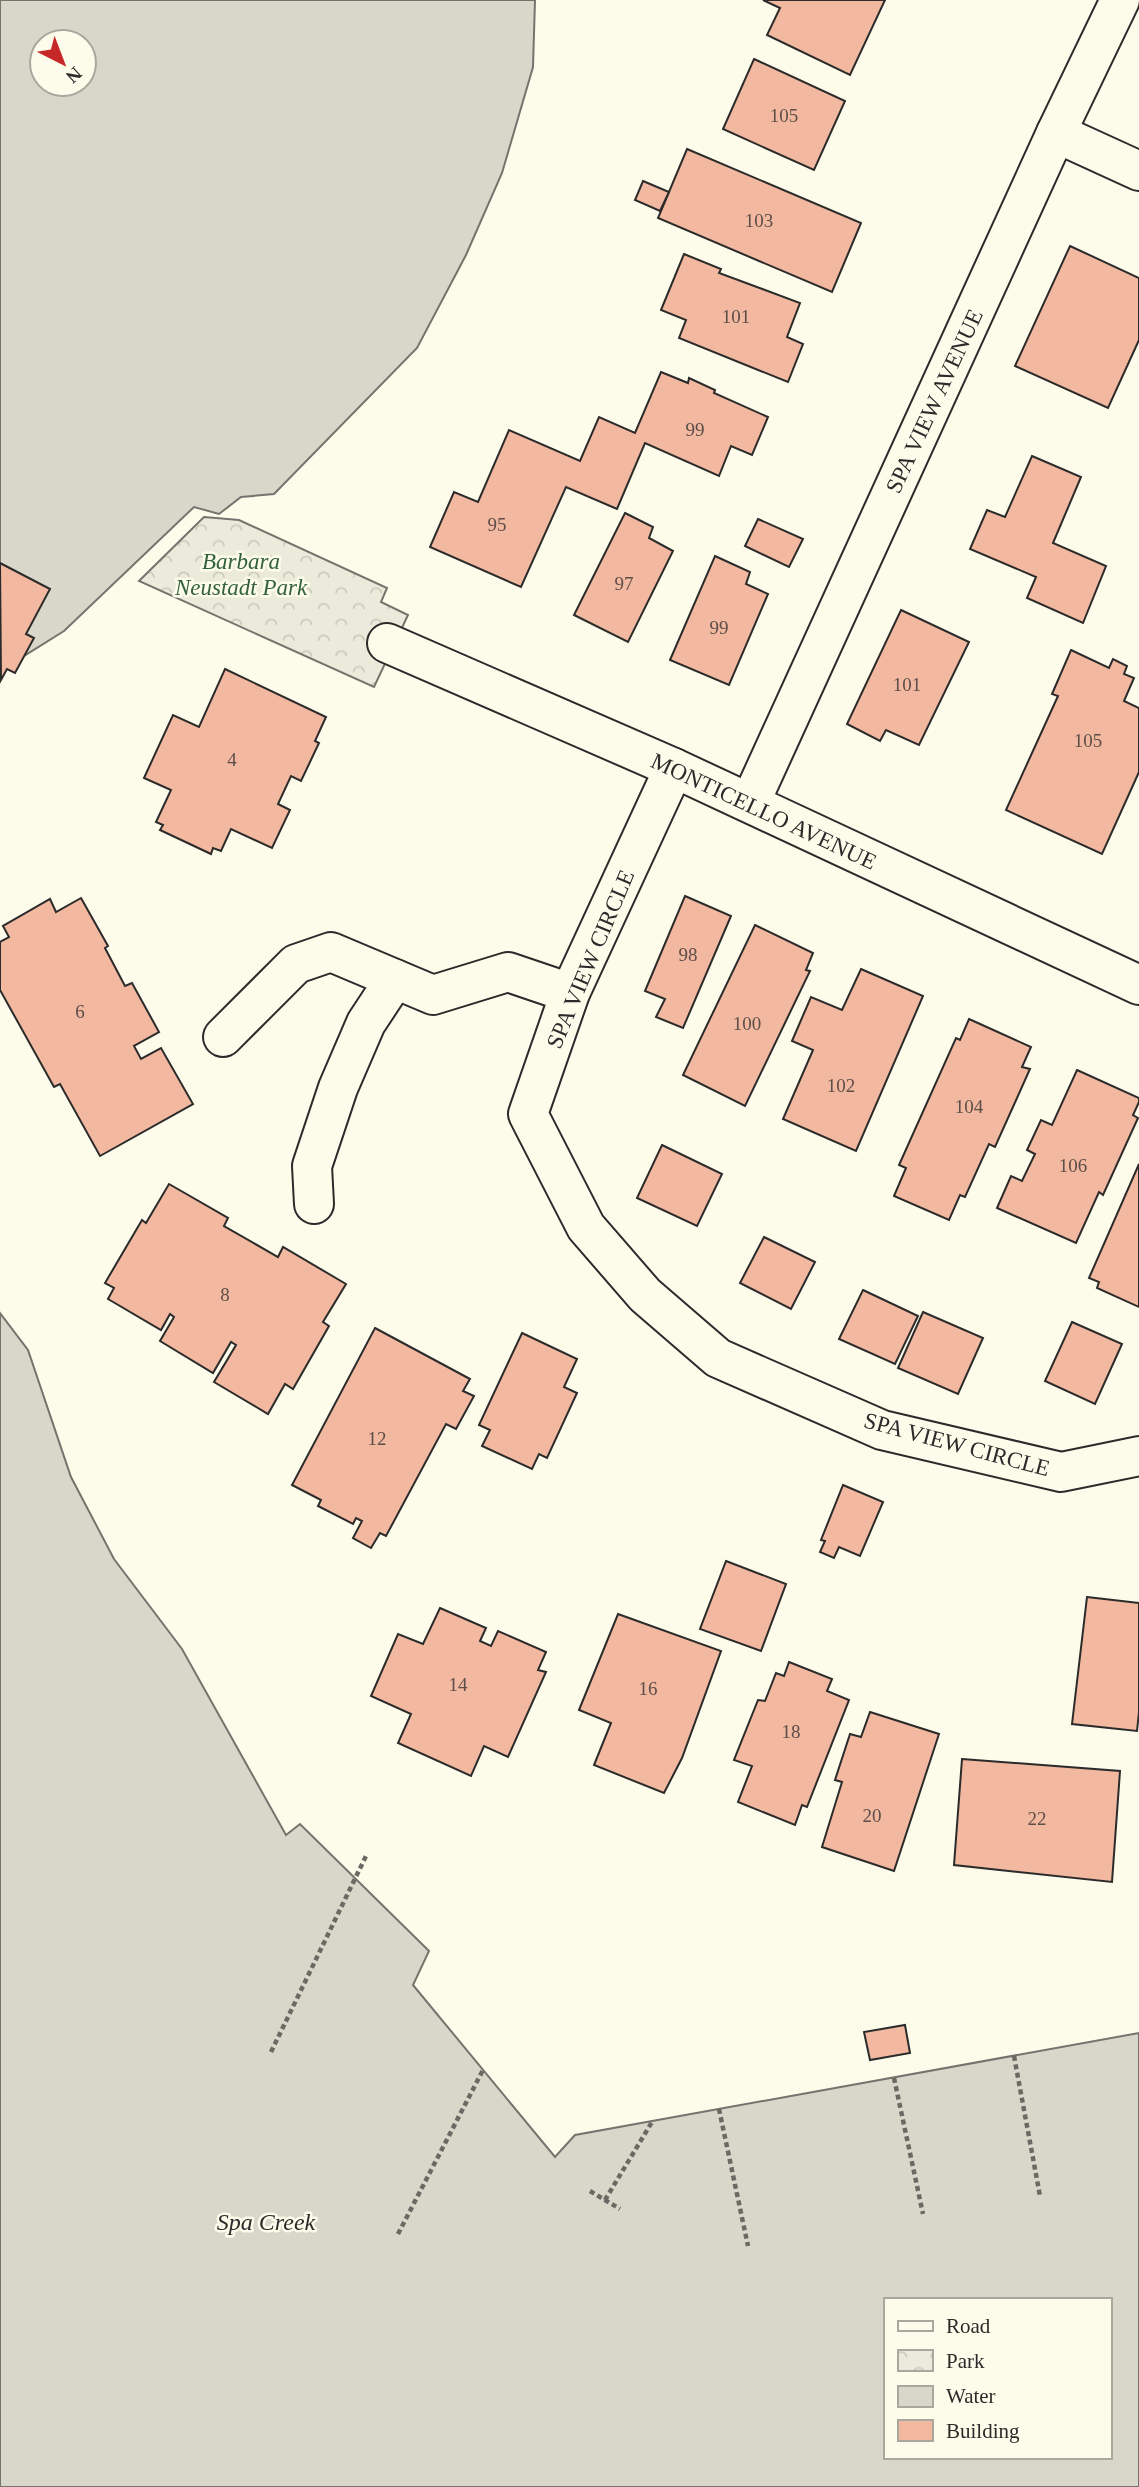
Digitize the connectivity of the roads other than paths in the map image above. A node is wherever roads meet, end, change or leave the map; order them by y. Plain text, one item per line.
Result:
1 (1120, 0) edge
2 (1056, 133) junction
3 (1139, 171) edge
4 (387, 643) dead end
5 (674, 768) junction
6 (750, 803) junction
7 (395, 979) junction
8 (1139, 985) edge
9 (570, 993) junction
10 (223, 1037) dead end
11 (314, 1204) dead end
12 (1139, 1456) edge

1 - 2 street, SPA VIEW AVENUE
2 - 3 street
2 - 6 street, SPA VIEW AVENUE
4 - 5 street, MONTICELLO AVENUE
5 - 6 street, MONTICELLO AVENUE
5 - 9 street, SPA VIEW CIRCLE
6 - 8 street, MONTICELLO AVENUE
7 - 9 street
7 - 10 street
7 - 11 street
9 - 12 street, SPA VIEW CIRCLE

